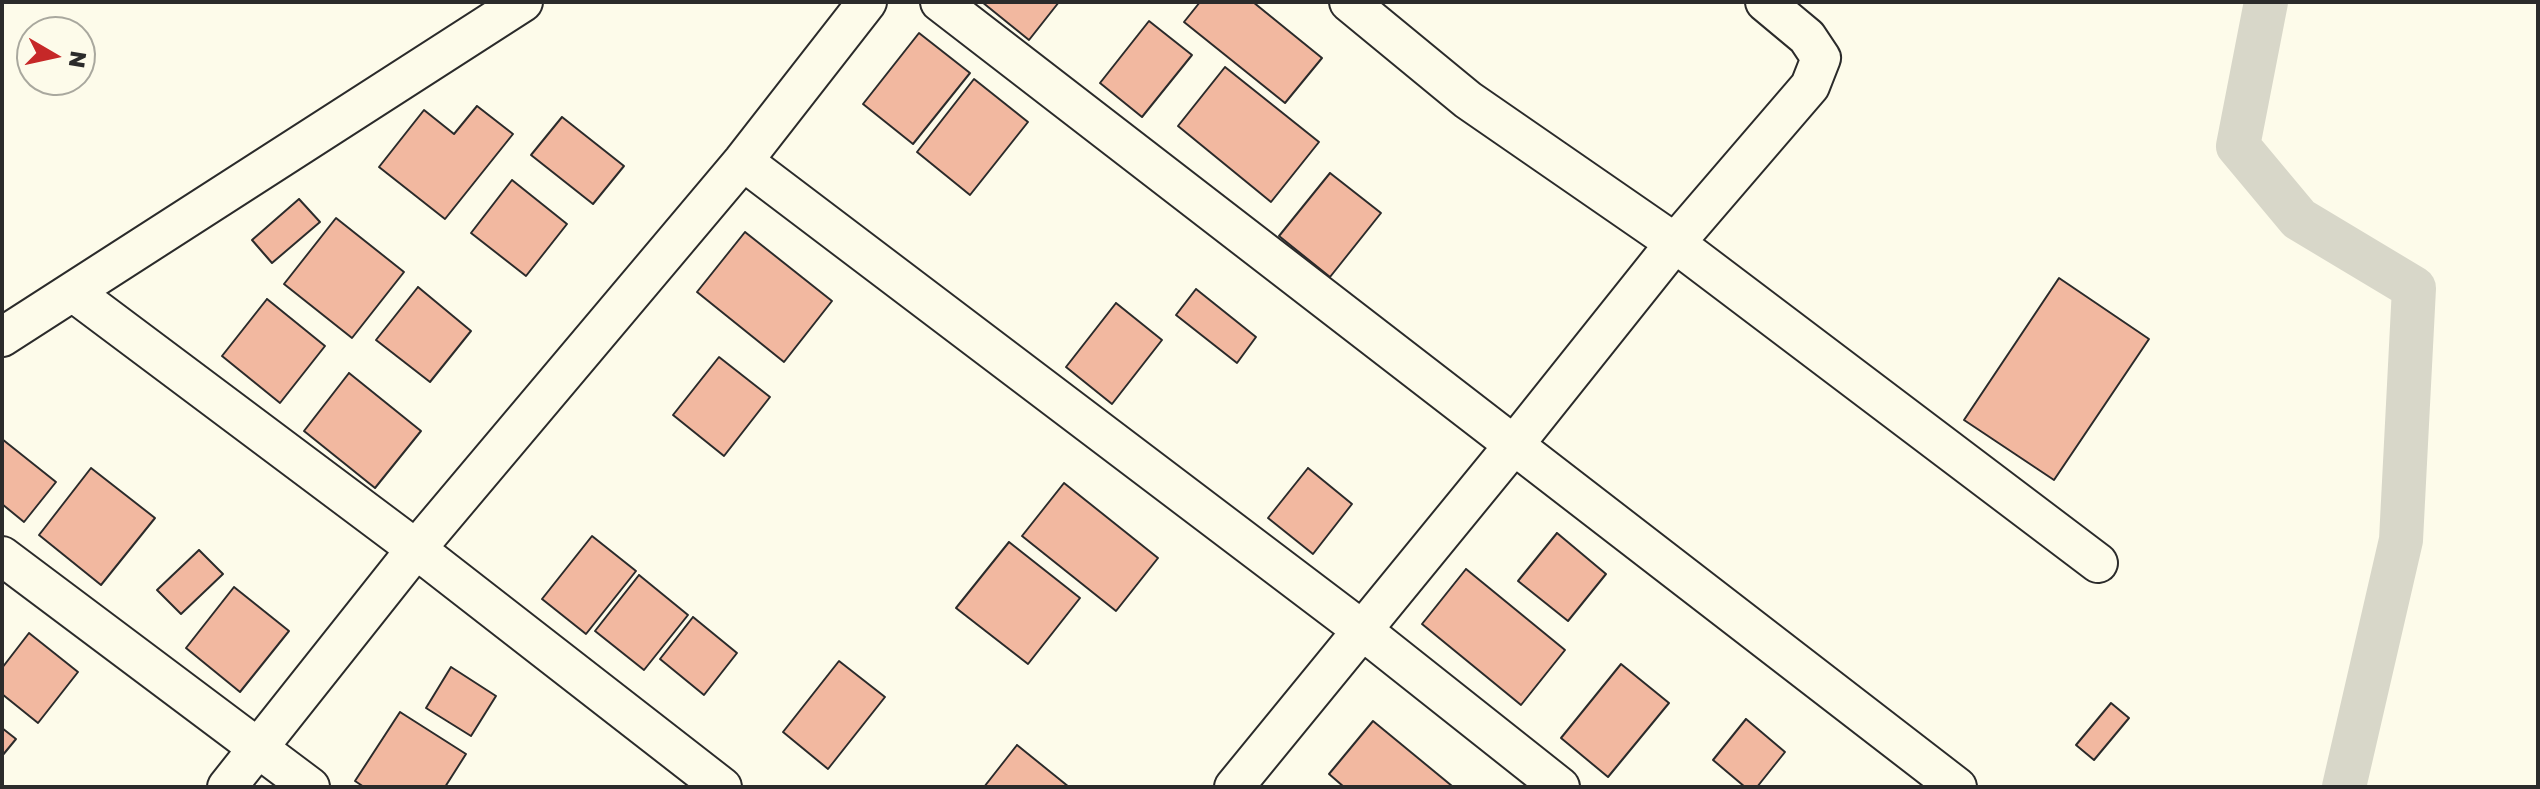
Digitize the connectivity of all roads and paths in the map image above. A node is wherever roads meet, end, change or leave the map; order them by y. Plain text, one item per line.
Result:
1 (523, 2) edge
2 (867, 2) edge
3 (940, 2) edge
4 (1349, 2) edge
5 (1765, 2) edge
6 (743, 161) junction
7 (1675, 243) junction
8 (73, 292) junction
9 (2, 337) edge
10 (1513, 446) junction
11 (416, 549) junction
12 (2, 556) edge
13 (2098, 563) dead end
14 (1362, 630) junction
15 (257, 746) junction
16 (227, 787) edge
17 (310, 787) edge
18 (722, 787) edge
19 (1234, 787) edge
20 (1560, 787) edge
21 (1957, 787) edge

1 - 8 street
2 - 6 street
3 - 10 street
4 - 7 street
5 - 7 street
6 - 11 street
6 - 14 street
7 - 10 street
7 - 13 street
8 - 9 street
8 - 11 street
10 - 14 street
10 - 21 street
11 - 15 street
11 - 18 street
12 - 15 street
14 - 19 street
14 - 20 street
15 - 16 street
15 - 17 street

